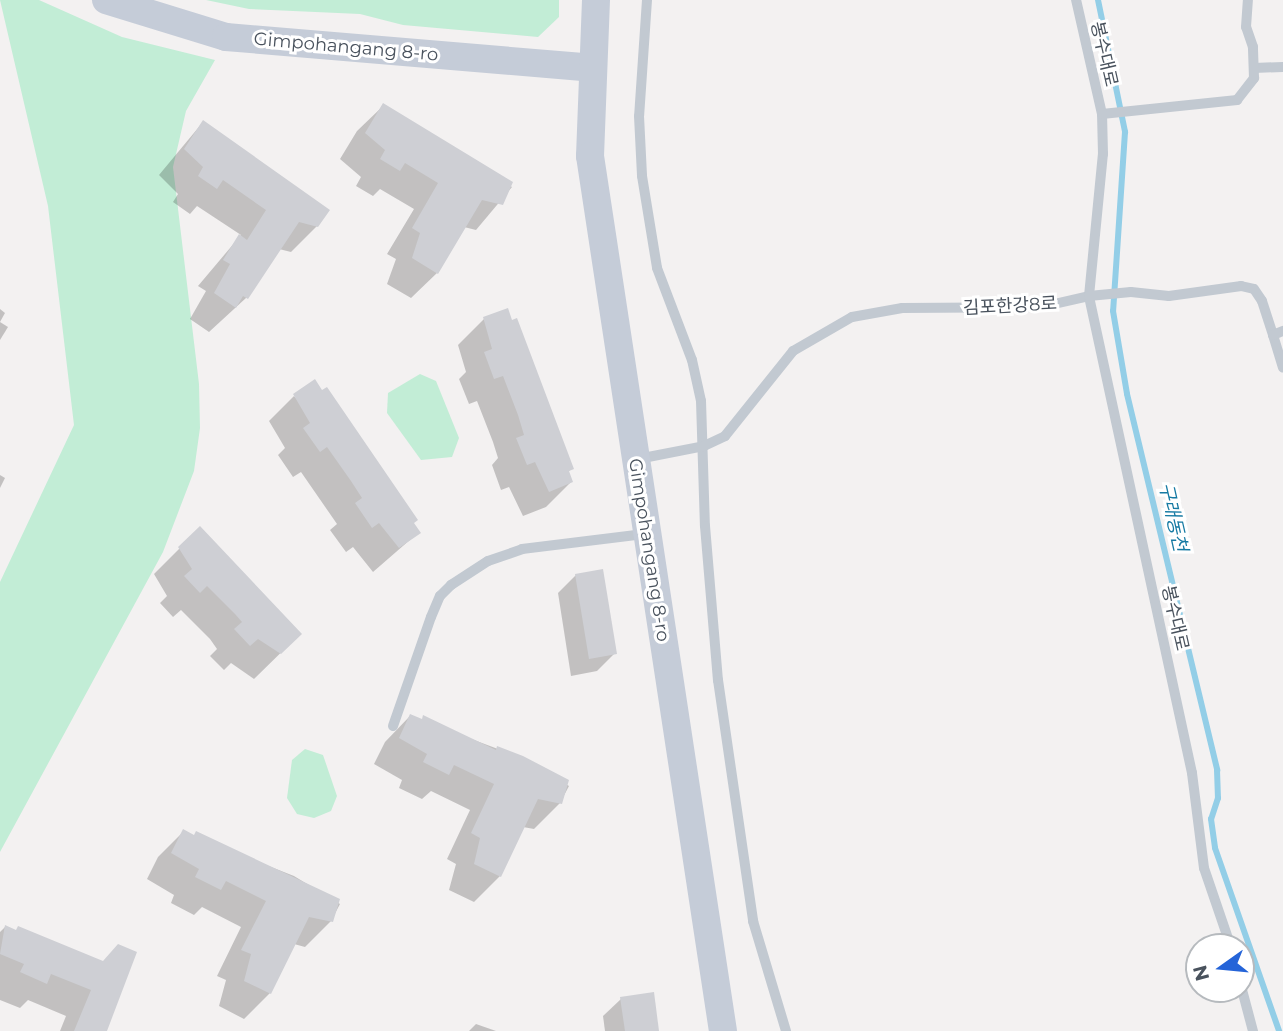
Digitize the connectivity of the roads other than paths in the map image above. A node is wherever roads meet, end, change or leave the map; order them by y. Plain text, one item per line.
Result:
1 (106, 0) edge
2 (596, 0) edge
3 (648, 0) edge
4 (1076, 0) edge
5 (1248, 0) edge
6 (1283, 67) edge
7 (592, 68) junction
8 (1254, 68) junction
9 (1107, 114) junction
10 (1089, 296) junction
11 (1278, 333) edge
12 (1283, 367) edge
13 (704, 446) junction
14 (643, 458) junction
15 (648, 533) junction
16 (393, 726) dead end
17 (1226, 933) edge
18 (1246, 1003) edge
19 (723, 1031) edge
20 (786, 1031) edge
21 (1253, 1031) edge

1 - 7 street, Gimpohangang 8-ro
2 - 7 street, Gimpohangang 8-ro
3 - 13 lane
4 - 9 lane, 봉수대로
5 - 8 lane
6 - 8 lane
7 - 14 street
7 - 15 street, Gimpohangang 8-ro
8 - 9 lane
9 - 10 lane
10 - 11 lane, 김포한강8로
10 - 13 lane, 김포한강8로
10 - 17 lane, 봉수대로
11 - 12 lane
13 - 14 lane, 김포한강8로
13 - 20 lane
14 - 15 street
15 - 16 lane
15 - 19 street, Gimpohangang 8-ro
18 - 21 lane

